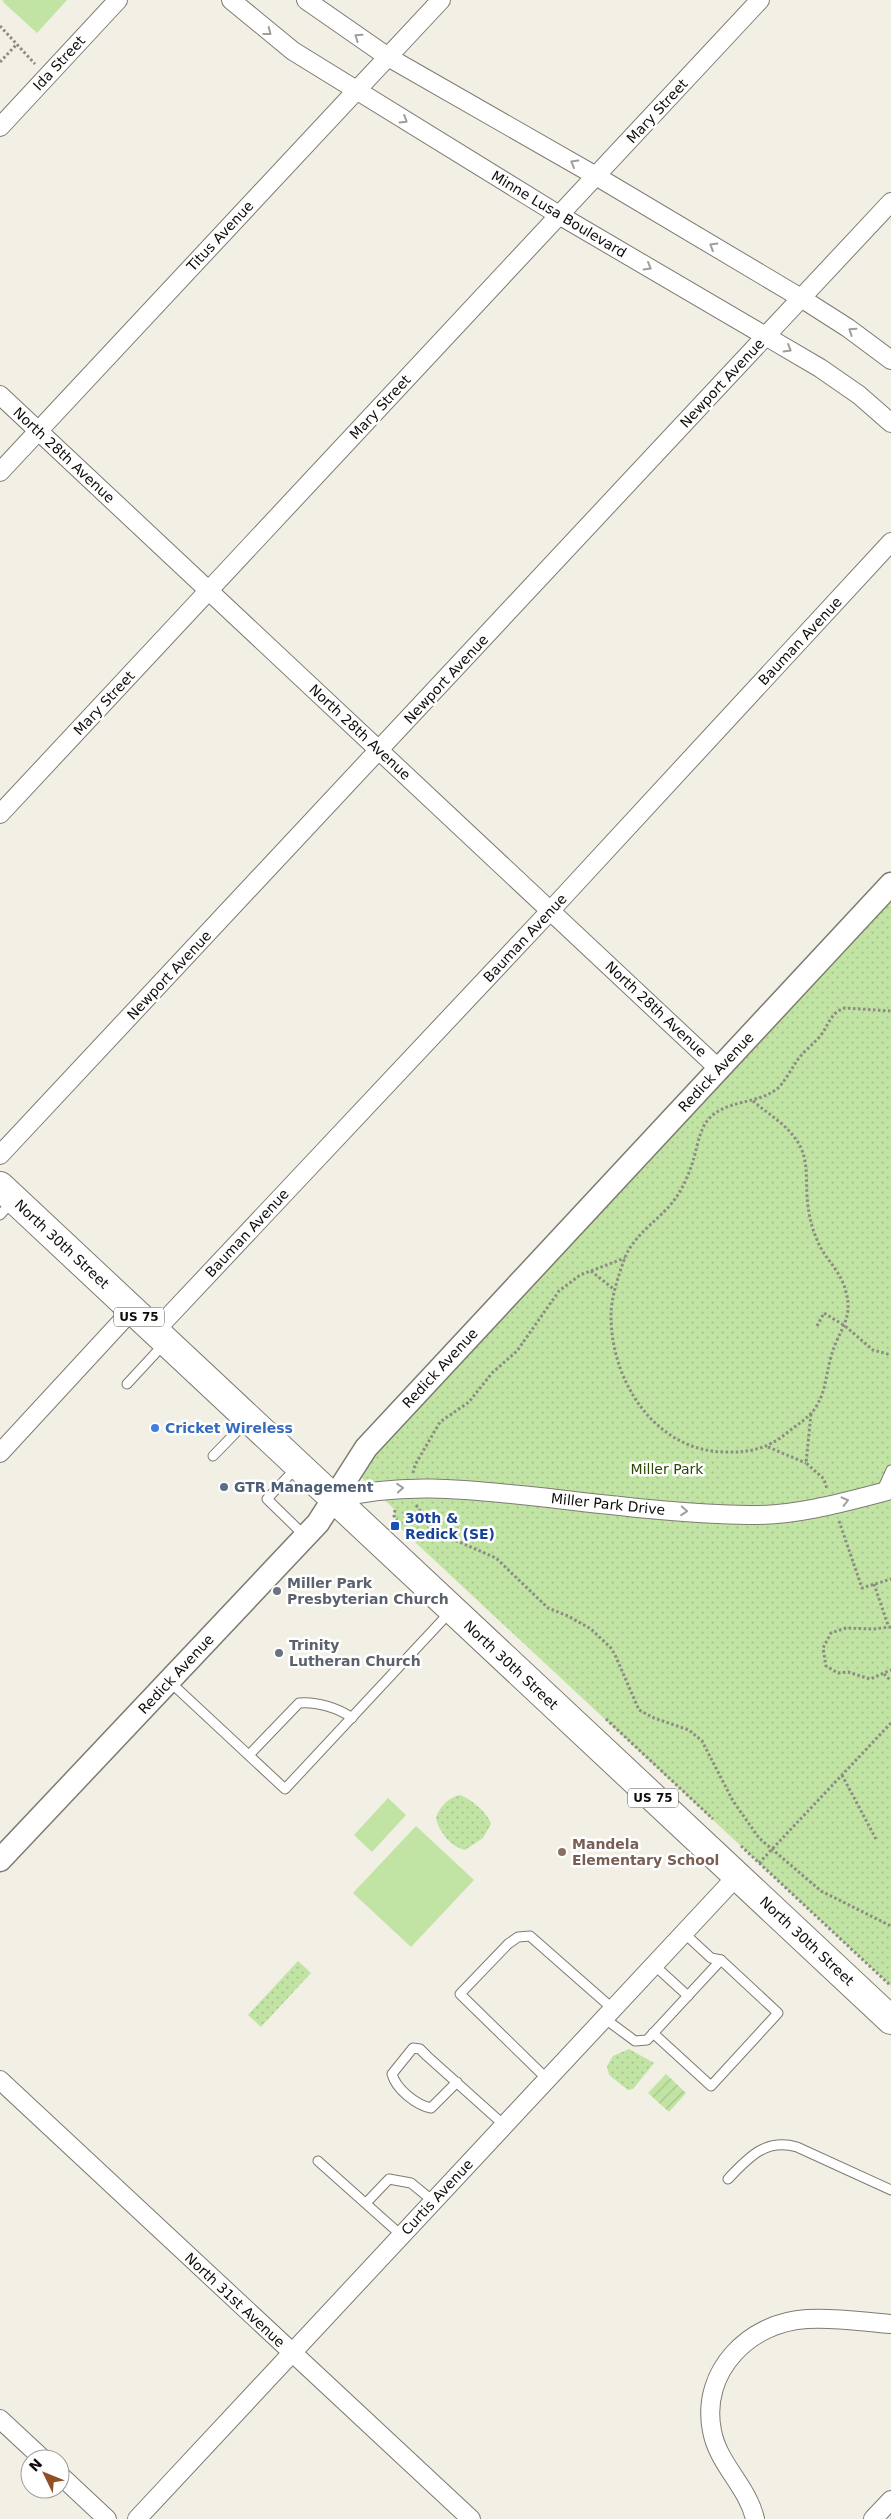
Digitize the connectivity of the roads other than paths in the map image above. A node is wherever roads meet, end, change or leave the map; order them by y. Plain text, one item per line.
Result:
1 (118, 0) edge
2 (230, 0) edge
3 (306, 0) edge
4 (441, 0) edge
5 (760, 0) edge
6 (388, 57) junction
7 (356, 90) junction
8 (0, 127) edge
9 (596, 176) junction
10 (891, 202) edge
11 (559, 215) junction
12 (801, 298) junction
13 (766, 336) junction
14 (891, 360) edge
15 (0, 395) edge
16 (891, 423) edge
17 (38, 431) junction
18 (0, 472) edge
19 (891, 542) edge
20 (209, 591) junction
21 (380, 751) junction
22 (0, 814) edge
23 (891, 884) edge
24 (551, 910) junction
25 (719, 1069) junction
26 (0, 1155) edge
27 (5, 1200) edge
28 (132, 1310) junction
29 (161, 1336) junction
30 (127, 1384) dead end
31 (249, 1419) junction
32 (0, 1453) edge
33 (213, 1456) dead end
34 (299, 1465) junction
35 (891, 1470) edge
36 (886, 1491) edge
37 (334, 1499) junction
38 (306, 1536) junction
39 (452, 1610) junction
40 (169, 1681) junction
41 (352, 1718) junction
42 (249, 1756) junction
43 (0, 1860) edge
44 (748, 1870) junction
45 (684, 1933) junction
46 (721, 1960) junction
47 (654, 1964) junction
48 (688, 1996) junction
49 (608, 2013) junction
50 (891, 2020) edge
51 (653, 2033) junction
52 (547, 2079) junction
53 (0, 2080) edge
54 (457, 2082) junction
55 (504, 2125) junction
56 (318, 2161) dead end
57 (728, 2179) dead end
58 (891, 2190) edge
59 (433, 2201) junction
60 (366, 2203) junction
61 (401, 2235) junction
62 (891, 2324) edge
63 (291, 2352) junction
64 (0, 2419) edge
65 (32, 2449) edge
66 (70, 2484) edge
67 (891, 2500) edge
68 (107, 2519) edge
69 (137, 2519) edge
70 (471, 2519) edge
71 (755, 2519) edge
72 (873, 2519) edge

1 - 8 street, Ida Street
2 -> 7 street, Minne Lusa Boulevard
6 -> 3 street
4 - 6 street, Titus Avenue
5 - 9 street, Mary Street
6 - 7 street, Titus Avenue
9 -> 6 street
7 -> 11 street, Minne Lusa Boulevard
7 - 17 street, Titus Avenue
9 - 11 street, Mary Street
12 -> 9 street
10 - 12 street, Newport Avenue
11 -> 13 street, Minne Lusa Boulevard
11 - 20 street, Mary Street
12 - 13 street, Newport Avenue
14 -> 12 street
13 -> 16 street, Minne Lusa Boulevard
13 - 21 street, Newport Avenue
15 - 17 street, North 28th Avenue
17 - 18 street, Titus Avenue
17 - 20 street, North 28th Avenue
19 - 24 street, Bauman Avenue
20 - 21 street, North 28th Avenue
20 - 22 street, Mary Street
21 - 24 street, North 28th Avenue
21 - 26 street, Newport Avenue
23 - 25 street, Redick Avenue
24 - 25 street, North 28th Avenue
24 - 29 street, Bauman Avenue
25 - 37 street, Redick Avenue
27 - 28 highway, North 30th Street / US 75
28 - 29 highway, North 30th Street / US 75
28 - 32 street
29 - 30 lane
29 - 31 highway, North 30th Street / US 75
31 - 33 lane
31 - 34 highway, North 30th Street / US 75
34 - 37 highway, North 30th Street / US 75
34 - 38 lane
35 - 36 lane, Miller Park Drive
37 -> 36 street, Miller Park Drive
37 - 38 street, Redick Avenue
37 - 39 highway, North 30th Street / US 75
38 - 40 street, Redick Avenue
39 - 41 lane
39 - 44 highway, North 30th Street / US 75
40 - 42 lane
40 - 43 street, Redick Avenue
41 - 42 lane
41 - 42 lane
44 - 45 street, Curtis Avenue
44 - 50 highway, North 30th Street / US 75
45 - 46 lane
45 - 47 street, Curtis Avenue
46 - 48 lane
46 - 51 lane
47 - 48 lane
47 - 49 street, Curtis Avenue
48 - 51 lane
49 - 51 lane
49 - 52 street, Curtis Avenue
49 - 52 lane
52 - 55 street, Curtis Avenue
53 - 63 street, North 31st Avenue
54 - 54 lane
54 - 55 lane
55 - 59 street, Curtis Avenue
56 - 60 lane
57 - 58 lane
59 - 60 lane
59 - 61 street, Curtis Avenue
60 - 61 lane
61 - 63 street, Curtis Avenue
62 - 71 street
63 - 69 street, Curtis Avenue
63 - 70 street, North 31st Avenue
64 - 65 street
66 - 68 street
67 - 72 street

